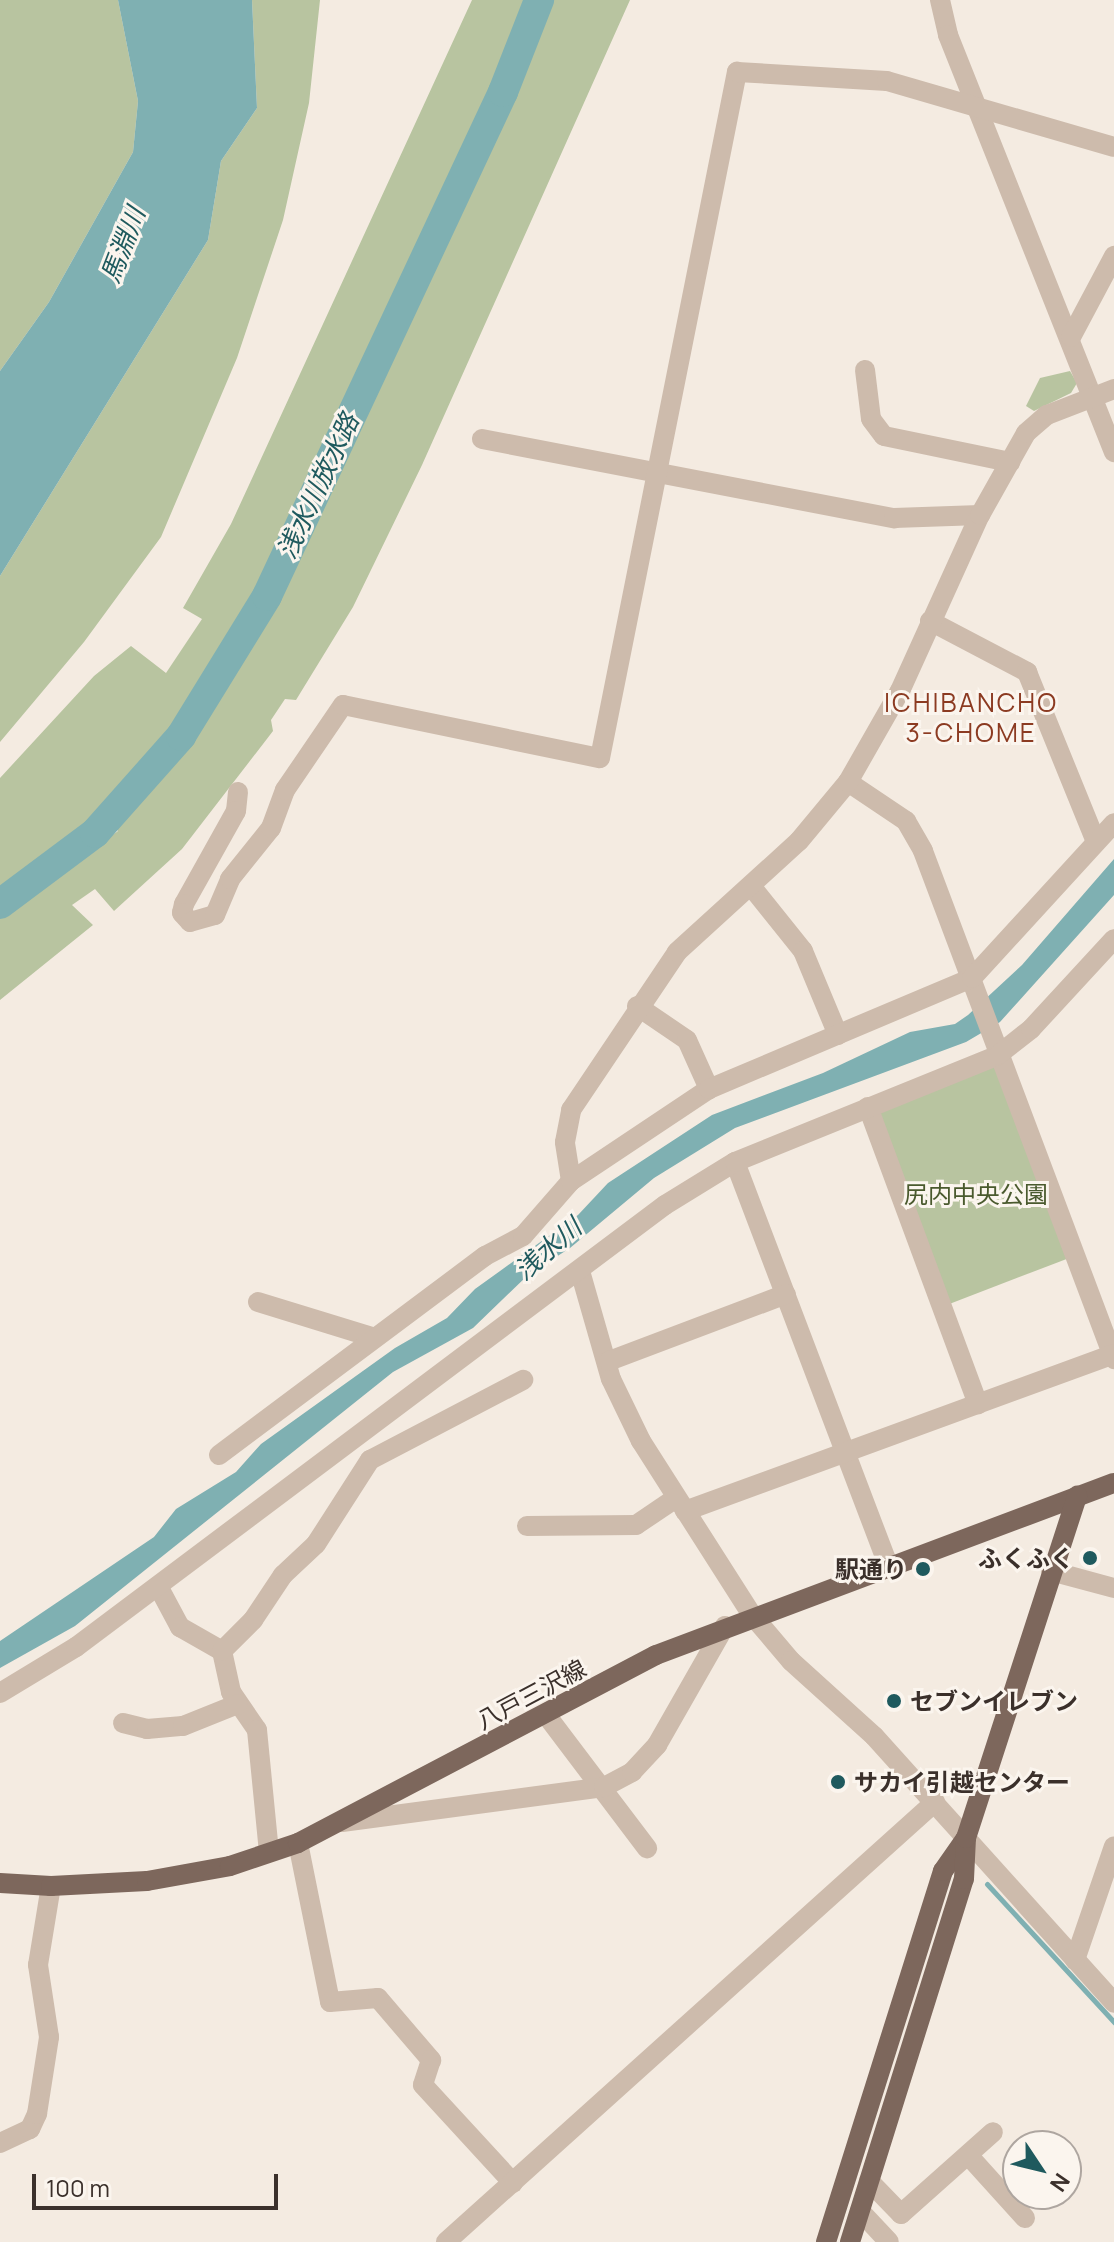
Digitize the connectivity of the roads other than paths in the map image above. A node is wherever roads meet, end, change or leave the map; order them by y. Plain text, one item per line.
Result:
1 (940, 0) edge
2 (975, 104) junction
3 (1114, 147) edge
4 (1114, 256) edge
5 (1071, 337) junction
6 (865, 370) dead end
7 (1114, 389) edge
8 (1094, 398) junction
9 (482, 439) dead end
10 (1114, 452) edge
11 (1010, 462) junction
12 (659, 475) junction
13 (980, 515) junction
14 (930, 621) junction
15 (848, 782) junction
16 (238, 792) dead end
17 (1114, 823) edge
18 (1096, 842) junction
19 (751, 886) junction
20 (1114, 939) edge
21 (973, 982) junction
22 (637, 1006) junction
23 (838, 1035) junction
24 (998, 1055) junction
25 (709, 1089) junction
26 (868, 1107) junction
27 (735, 1162) junction
28 (571, 1181) junction
29 (580, 1271) junction
30 (786, 1294) junction
31 (258, 1302) dead end
32 (375, 1338) junction
33 (1113, 1356) edge
34 (609, 1361) junction
35 (523, 1380) dead end
36 (978, 1404) junction
37 (847, 1451) junction
38 (219, 1455) dead end
39 (1114, 1483) edge
40 (1077, 1496) junction
41 (681, 1504) junction
42 (527, 1526) dead end
43 (888, 1565) junction
44 (1051, 1571) junction
45 (158, 1586) junction
46 (1114, 1588) edge
47 (752, 1615) junction
48 (725, 1626) junction
49 (222, 1651) junction
50 (0, 1693) edge
51 (238, 1704) junction
52 (547, 1716) junction
53 (123, 1723) dead end
54 (604, 1787) junction
55 (935, 1802) junction
56 (342, 1822) junction
57 (966, 1838) junction
58 (298, 1843) junction
59 (1114, 1846) edge
60 (647, 1848) dead end
61 (269, 1852) junction
62 (0, 1883) edge
63 (51, 1886) junction
64 (1075, 1960) junction
65 (1114, 2003) edge
66 (993, 2132) dead end
67 (0, 2143) edge
68 (968, 2155) junction
69 (869, 2181) junction
70 (513, 2183) junction
71 (860, 2211) junction
72 (1025, 2218) dead end
73 (446, 2242) edge
74 (826, 2242) edge
75 (850, 2242) edge
76 (889, 2242) edge

1 - 2 street
2 - 3 street
2 - 5 street
2 - 12 street
4 - 5 street
5 - 8 street
6 - 11 street
7 - 8 street
8 - 10 street
8 - 11 street
9 - 12 street
11 - 13 street
12 - 13 street
12 - 16 street
13 - 14 street
14 - 15 street
14 - 18 street
15 - 19 street
15 - 21 street
17 - 18 street
18 - 21 street
19 - 22 street
19 - 23 street
20 - 24 street
21 - 23 street
21 - 24 street
22 - 25 street
22 - 28 street
23 - 25 street
24 - 26 street
24 - 33 street
25 - 28 street
26 - 27 street
26 - 36 street
27 - 29 street
27 - 30 street
28 - 32 street
29 - 34 street
29 - 45 street
30 - 34 street
30 - 37 street
31 - 32 street
32 - 38 street
33 - 36 street
34 - 41 street
35 - 49 street
36 - 37 street
37 - 41 street
37 - 43 street
39 - 40 main road, 八戸三沢線
40 - 43 main road, 八戸三沢線
40 - 44 main road
41 - 42 street
41 - 47 street
43 - 47 main road, 八戸三沢線
44 - 46 street
44 - 57 main road
45 - 49 street
45 - 50 street
47 - 48 main road, 八戸三沢線
47 - 55 street
48 - 52 main road, 八戸三沢線
48 - 54 street
49 - 51 street
51 - 53 street
51 - 61 street
52 - 54 street
52 - 56 main road, 八戸三沢線
54 - 56 street
54 - 60 street
55 - 57 street
55 - 70 street
56 - 58 main road, 八戸三沢線
57 - 64 street
57 - 69 main road
57 - 74 main road
58 - 61 main road, 八戸三沢線
58 - 70 street
59 - 64 street
61 - 63 main road, 八戸三沢線
62 - 63 main road, 八戸三沢線
63 - 67 street
64 - 65 street
66 - 68 street
68 - 69 street
68 - 72 street
69 - 71 main road
70 - 73 street
71 - 75 main road
71 - 76 street

